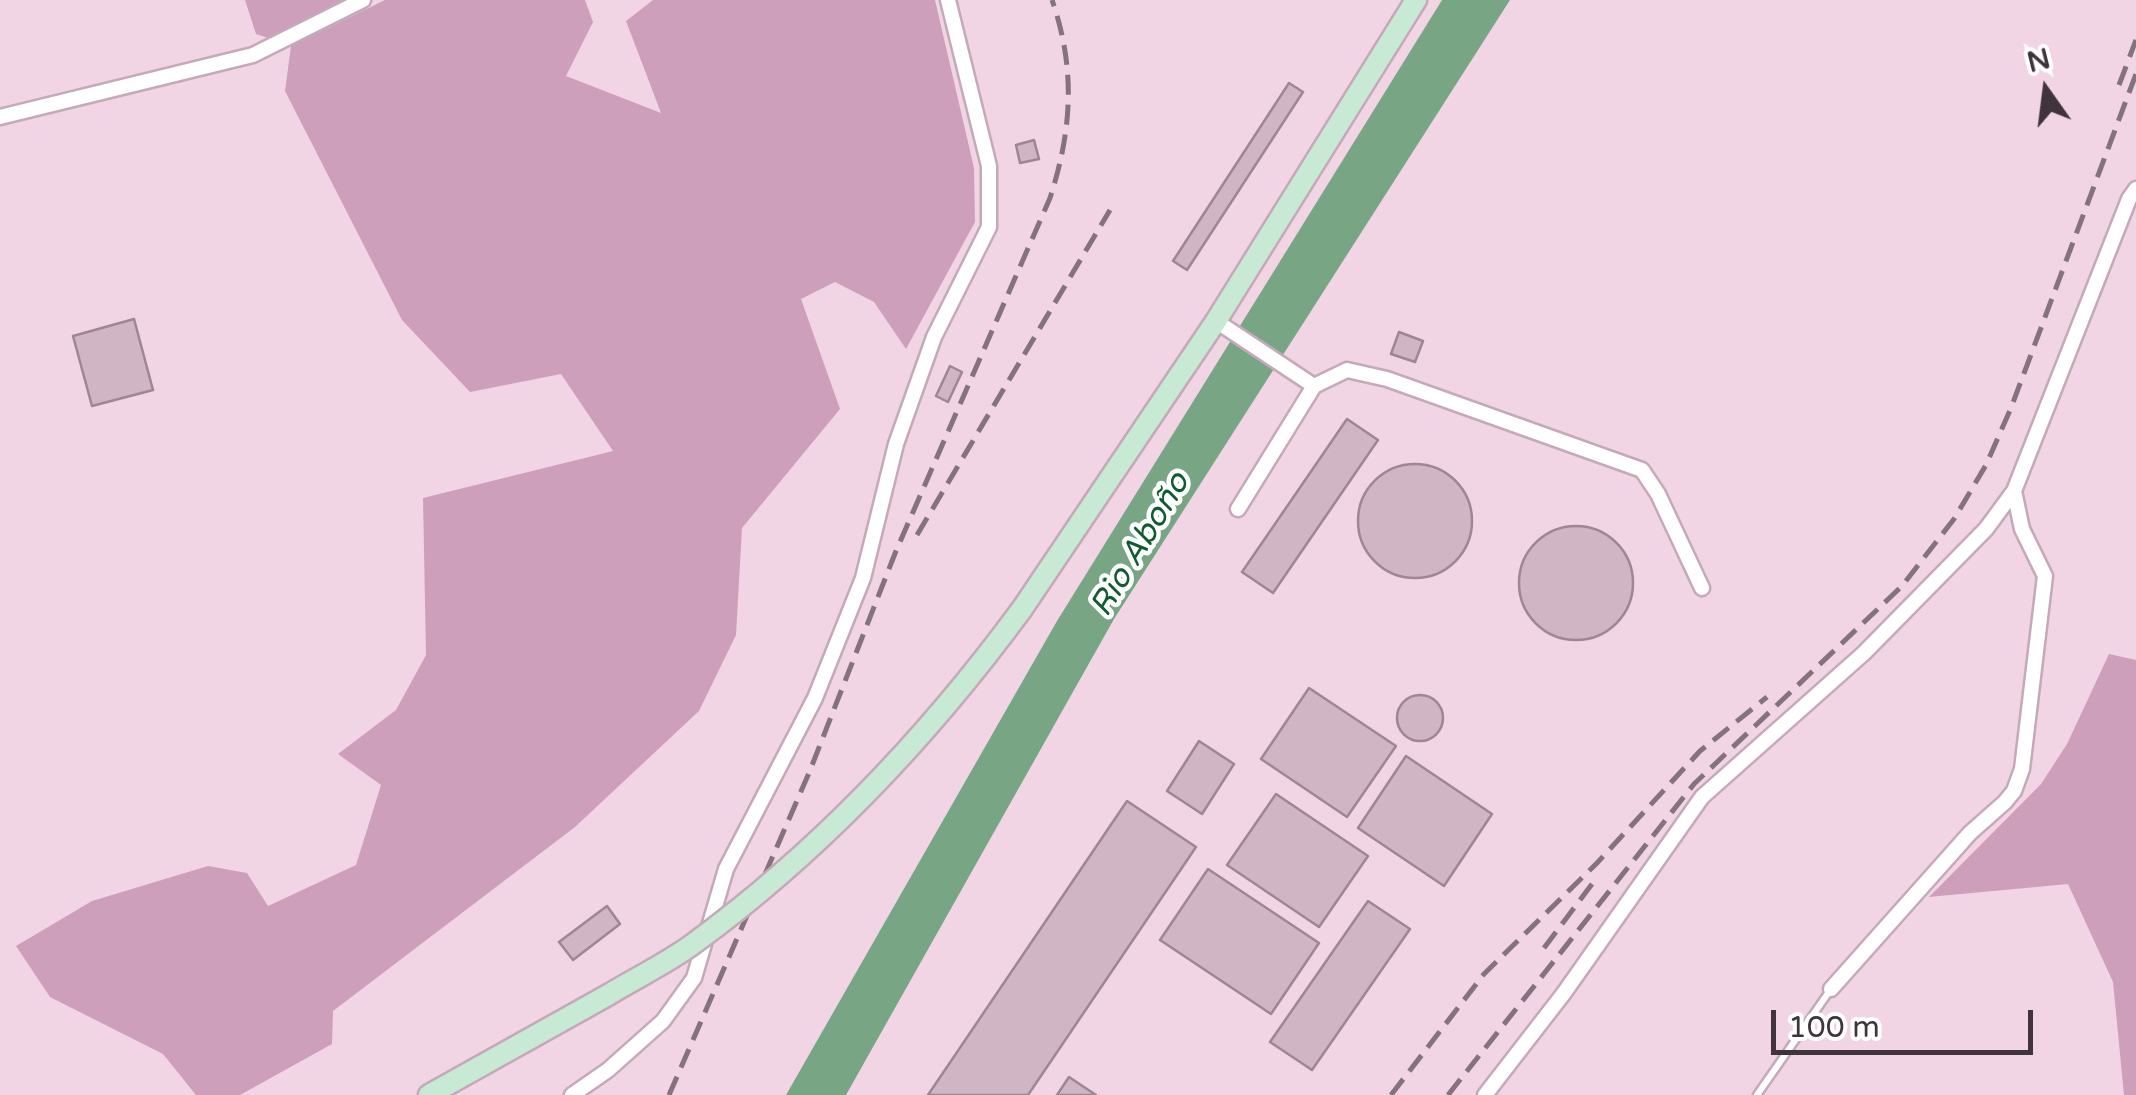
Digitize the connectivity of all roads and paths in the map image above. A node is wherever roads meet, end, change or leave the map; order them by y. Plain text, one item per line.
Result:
1 (363, 0) edge
2 (948, 0) edge
3 (1416, 0) edge
4 (0, 117) edge
5 (2136, 189) edge
6 (1222, 323) junction
7 (1314, 386) junction
8 (2014, 492) junction
9 (1238, 509) dead end
10 (1702, 588) dead end
11 (1831, 989) joint
12 (429, 1095) edge
13 (572, 1095) edge
14 (1485, 1095) edge
15 (1757, 1095) edge

1 - 4 street
2 - 13 street
3 - 6 street
5 - 8 street
6 - 7 street
6 - 12 street, bridge
7 - 9 street
7 - 10 street
8 - 11 street
8 - 14 street
11 - 15 lane

